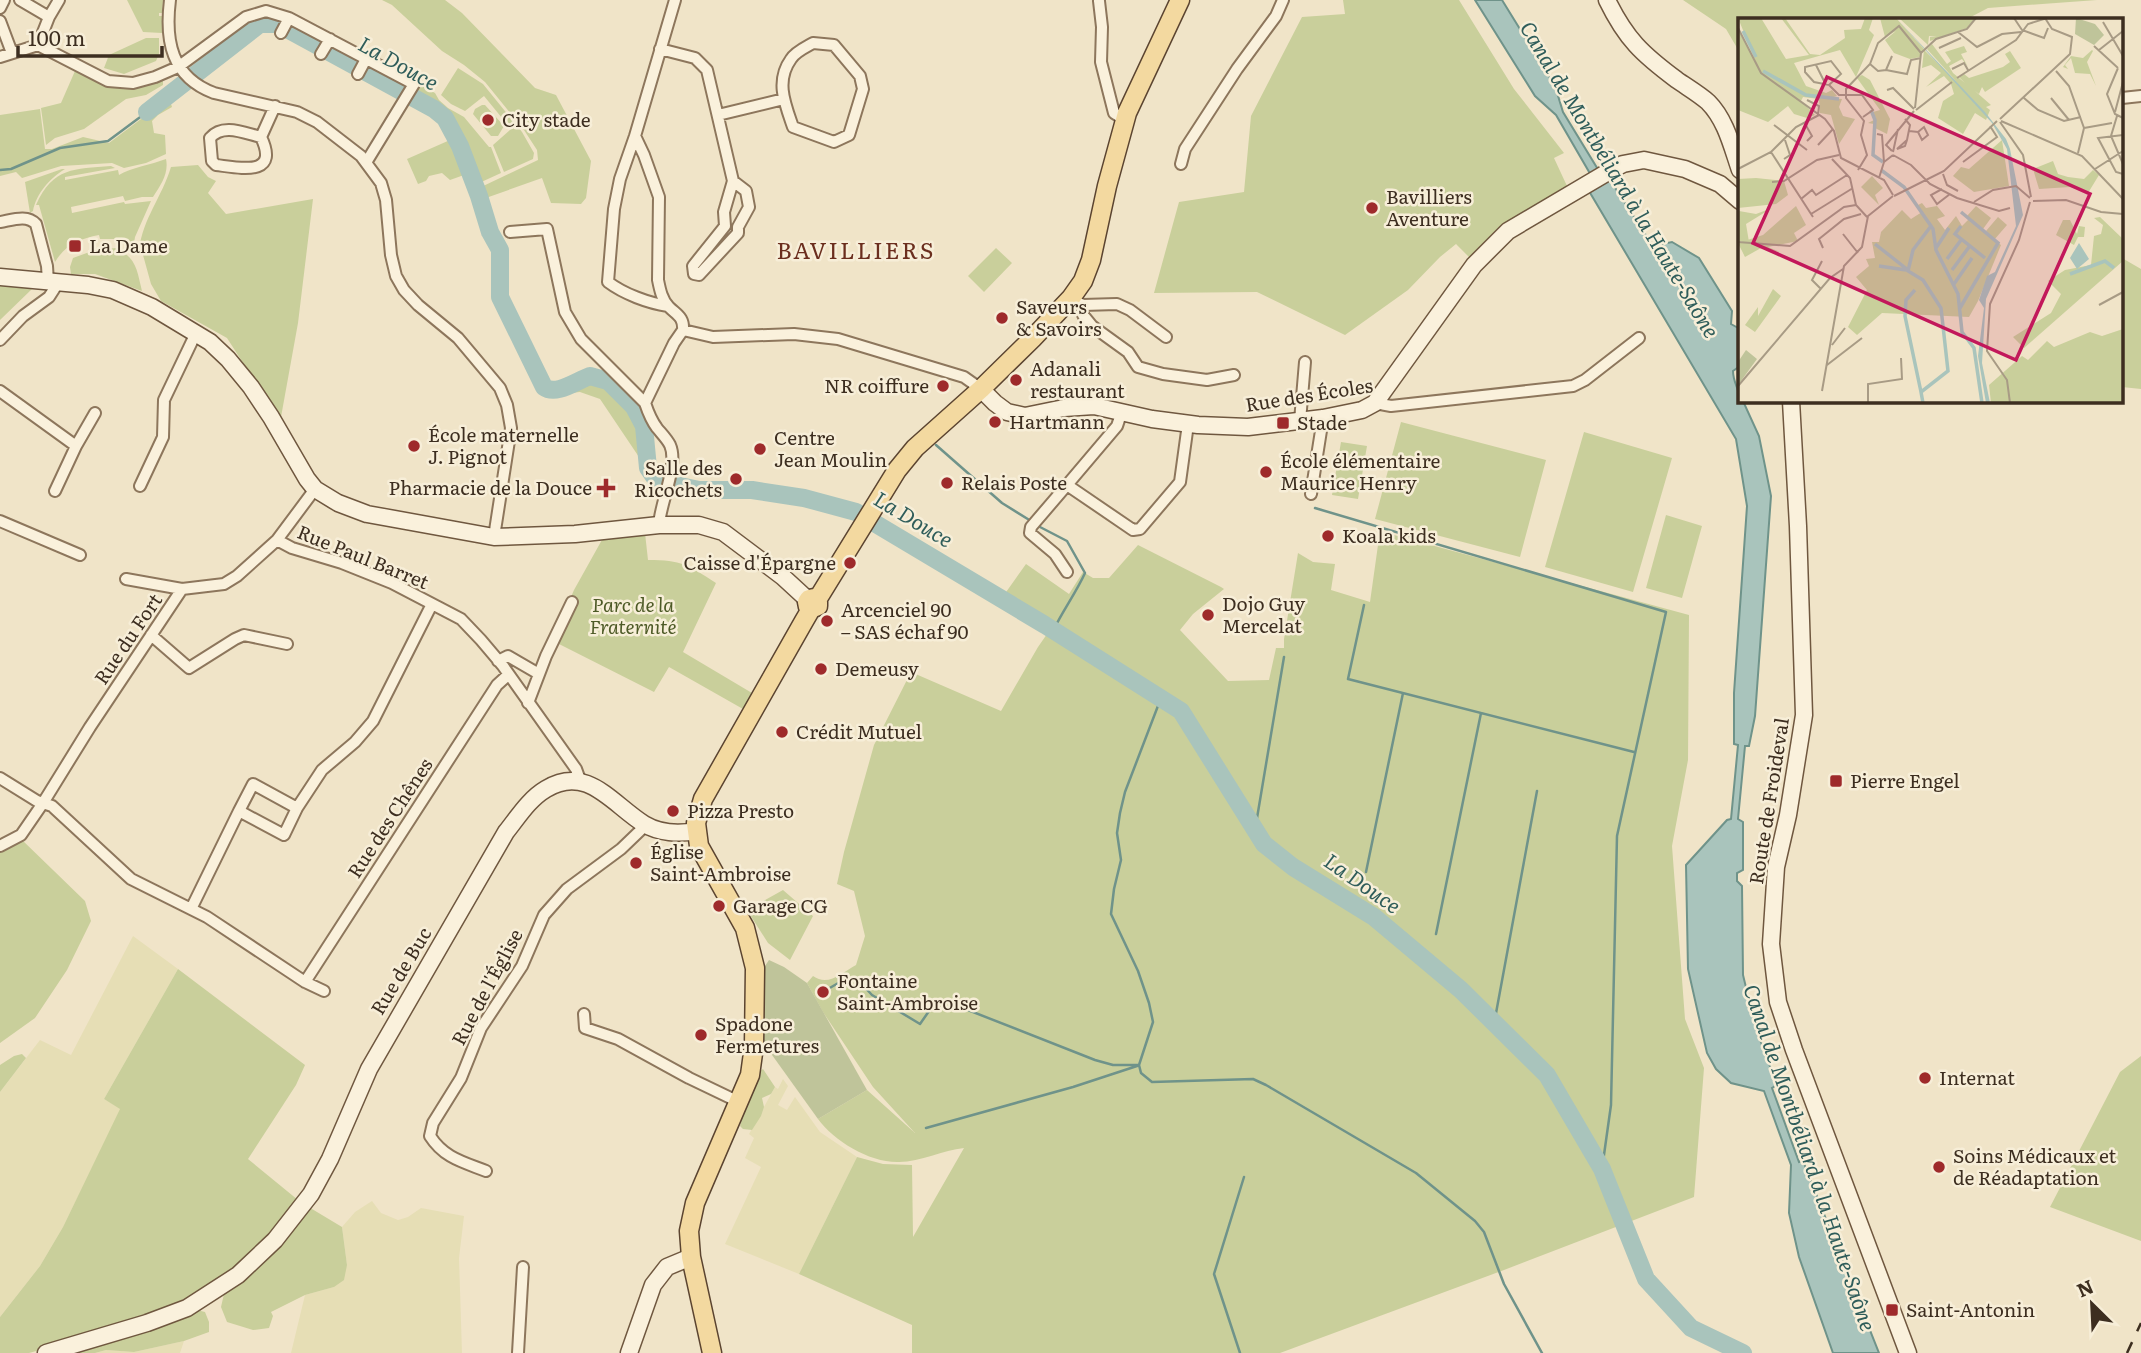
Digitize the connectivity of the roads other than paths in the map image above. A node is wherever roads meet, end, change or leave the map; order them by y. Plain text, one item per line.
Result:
1 (4, 0) edge
2 (20, 0) edge
3 (58, 0) edge
4 (170, 0) edge
5 (254, 0) edge
6 (675, 0) edge
7 (1180, 0) edge
8 (1283, 0) edge
9 (1606, 0) edge
10 (1099, 1) edge
11 (0, 8) edge
12 (257, 12) junction
13 (49, 17) junction
14 (0, 21) edge
15 (38, 44) junction
16 (660, 49) junction
17 (12, 53) junction
18 (0, 57) edge
19 (178, 67) junction
20 (784, 99) junction
21 (275, 106) junction
22 (718, 115) junction
23 (1125, 120) junction
24 (635, 136) junction
25 (261, 137) junction
26 (367, 161) junction
27 (1181, 163) dead end
28 (1738, 165) edge
29 (733, 181) junction
30 (1738, 199) edge
31 (0, 222) edge
32 (510, 232) dead end
33 (0, 277) edge
34 (53, 282) junction
35 (1077, 302) junction
36 (668, 306) junction
37 (684, 330) junction
38 (196, 333) junction
39 (1166, 337) dead end
40 (1639, 338) dead end
41 (0, 340) edge
42 (1305, 362) dead end
43 (1234, 375) dead end
44 (981, 389) junction
45 (0, 391) edge
46 (1379, 399) junction
47 (1791, 402) edge
48 (645, 403) junction
49 (1122, 411) junction
50 (95, 413) dead end
51 (1323, 418) junction
52 (1300, 421) junction
53 (1188, 424) junction
54 (76, 446) junction
55 (1068, 485) junction
56 (139, 486) dead end
57 (315, 489) junction
58 (55, 491) dead end
59 (1311, 494) dead end
60 (0, 521) edge
61 (659, 525) junction
62 (494, 537) junction
63 (277, 540) junction
64 (80, 555) dead end
65 (1067, 572) dead end
66 (126, 579) dead end
67 (183, 589) junction
68 (572, 602) dead end
69 (812, 603) junction
70 (432, 604) junction
71 (151, 635) junction
72 (287, 644) dead end
73 (498, 661) junction
74 (539, 674) junction
75 (508, 676) junction
76 (528, 703) junction
77 (0, 778) edge
78 (580, 780) junction
79 (43, 803) junction
80 (297, 808) junction
81 (239, 811) junction
82 (646, 825) junction
83 (696, 831) junction
84 (0, 846) edge
85 (191, 909) junction
86 (305, 982) junction
87 (324, 991) dead end
88 (584, 1014) dead end
89 (740, 1102) junction
90 (486, 1171) dead end
91 (691, 1257) junction
92 (523, 1267) dead end
93 (46, 1353) edge
94 (518, 1353) edge
95 (629, 1353) edge
96 (712, 1353) edge
97 (1908, 1353) edge

1 - 11 street
2 - 13 street
3 - 13 street
4 - 19 street
5 - 12 street
6 - 16 street
7 - 23 main road
8 - 27 street
9 - 28 street
10 - 23 street
12 - 19 street
12 - 26 street
13 - 15 street
14 - 17 street
15 - 17 street
15 - 19 street
16 - 22 street
16 - 24 street
17 - 18 street
19 - 21 street
20 - 20 street
20 - 22 street
21 - 25 street
21 - 26 street
22 - 29 street
23 - 35 main road
24 - 36 street
24 - 36 street
25 - 25 street
26 - 62 street
29 - 29 street
30 - 46 street
31 - 34 street
32 - 48 street
33 - 34 street
34 - 38 street
34 - 41 street
35 - 39 street
35 - 43 street
35 - 44 main road
36 - 37 street
37 - 44 street
37 - 48 street
38 - 56 street
38 - 57 street
40 - 46 street, Rue des Écoles
42 - 52 street
44 - 49 street, Rue des Écoles
44 - 69 main road
45 - 54 street
46 - 51 street, Rue des Écoles
47 - 97 street, Route de Froideval
48 - 61 street
49 - 53 street, Rue des Écoles
49 - 55 street
50 - 54 street
51 - 52 street, Rue des Écoles
51 - 59 street
52 - 53 street, Rue des Écoles
53 - 55 street
54 - 58 street
55 - 65 street
57 - 62 street
57 - 63 street, Rue du Fort
60 - 64 street
61 - 62 street
61 - 69 street
63 - 67 street, Rue du Fort
63 - 70 street, Rue Paul Barret
66 - 67 street
67 - 71 street, Rue du Fort
68 - 74 street
69 - 83 main road
70 - 73 street, Rue Paul Barret
70 - 80 street
71 - 72 street
71 - 79 street, Rue du Fort
73 - 74 street
73 - 75 street, Rue Paul Barret
74 - 76 street
75 - 76 street, Rue Paul Barret
75 - 86 street, Rue des Chênes
76 - 78 street, Rue Paul Barret
77 - 79 street
78 - 82 street
78 - 93 street, Rue de Buc
79 - 84 street, Rue du Fort
79 - 85 street
80 - 81 street
80 - 81 street
81 - 85 street
82 - 83 street
82 - 90 street, Rue de l'Église
83 - 89 main road
85 - 86 street
86 - 87 street
88 - 89 street
89 - 91 main road
91 - 95 street
91 - 96 main road
92 - 94 street

